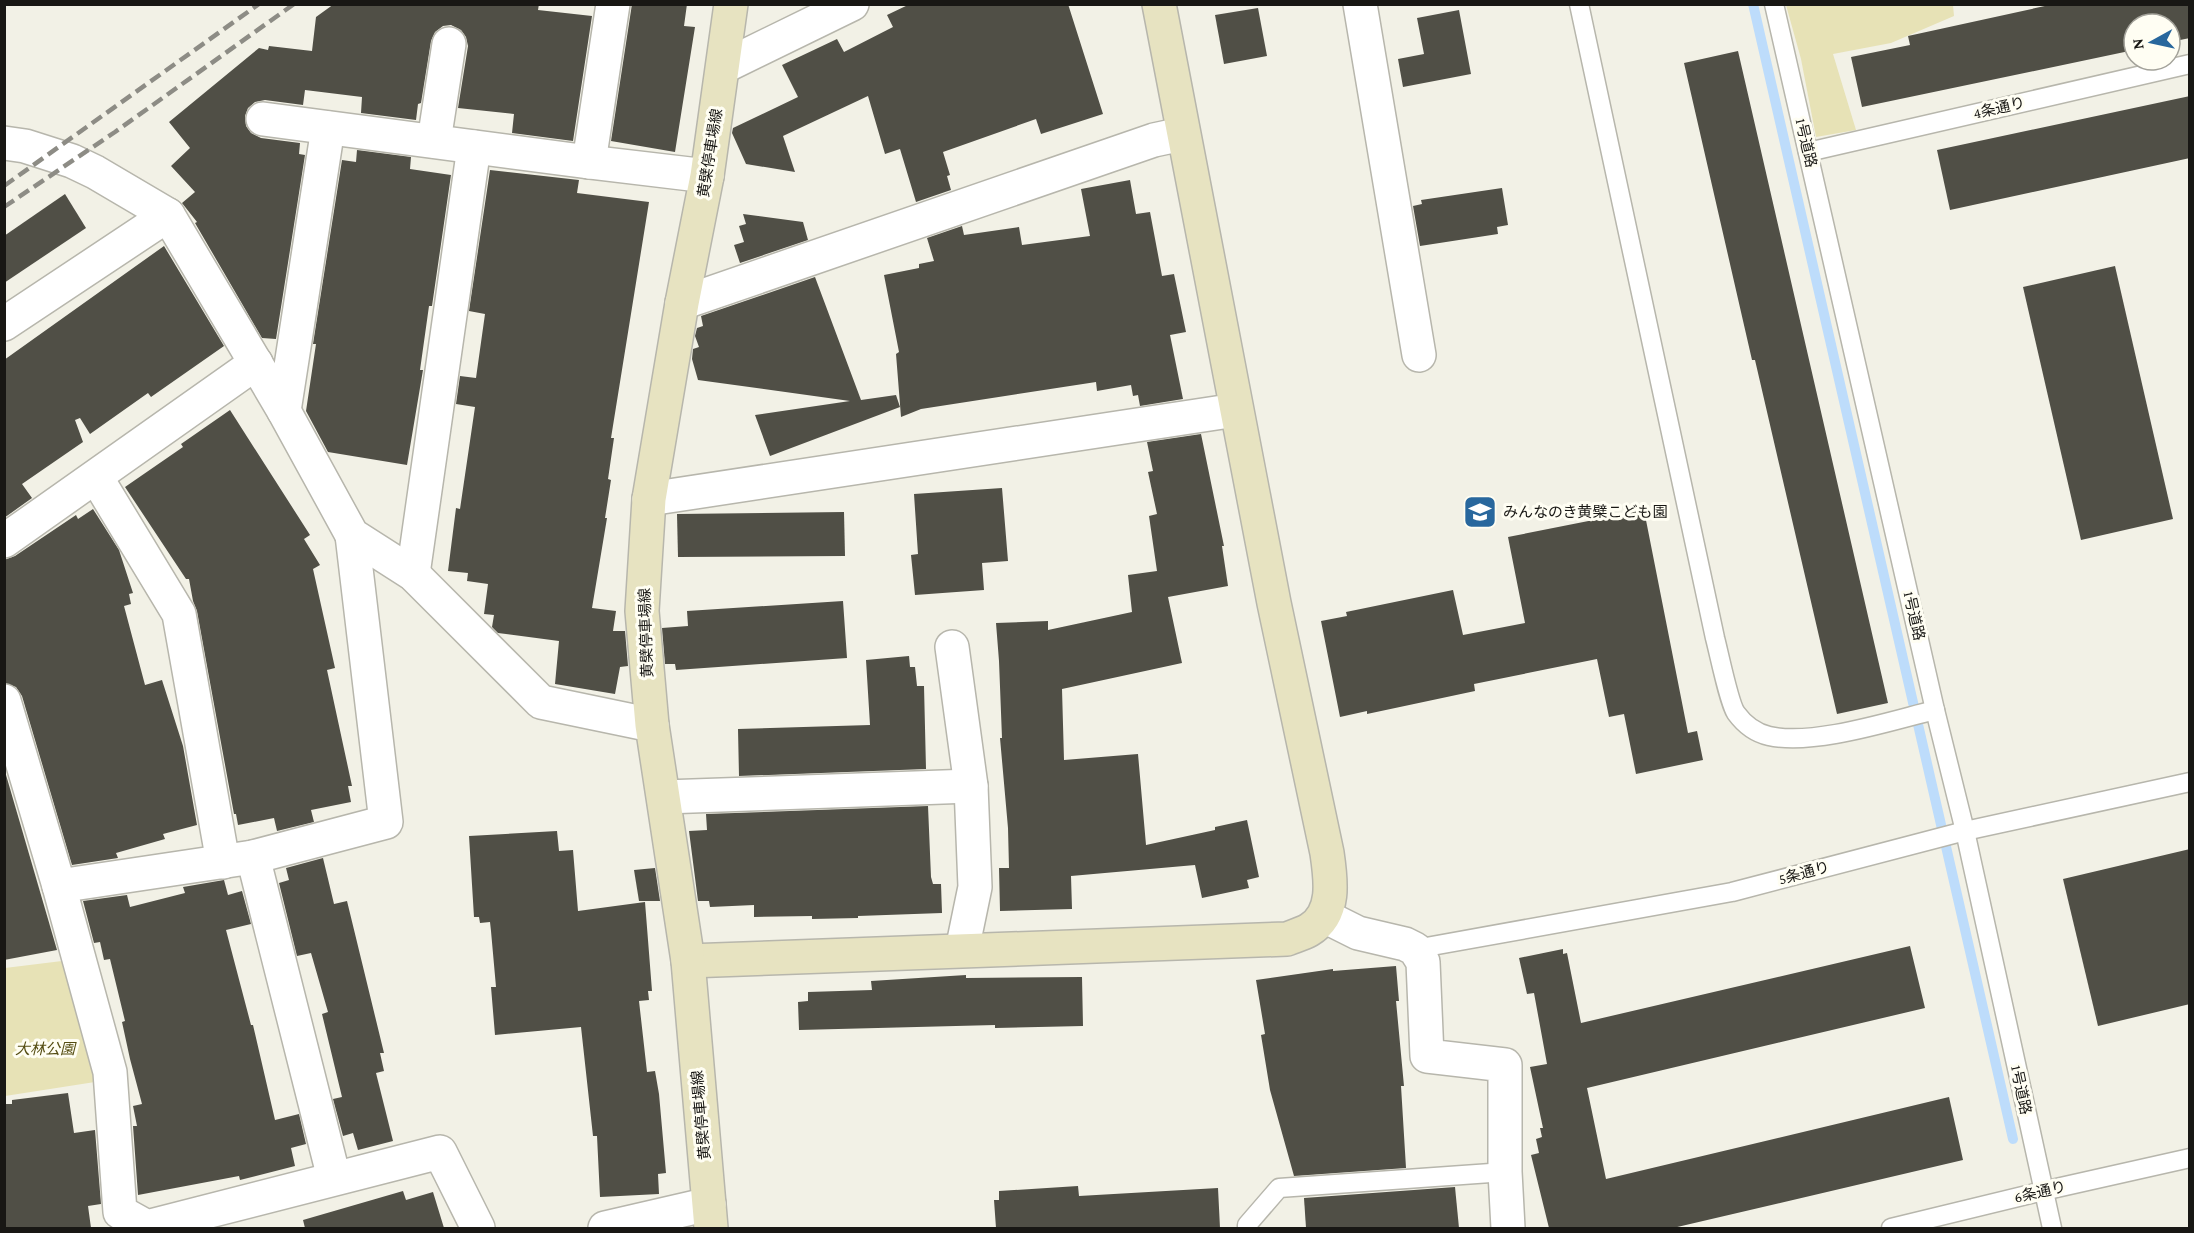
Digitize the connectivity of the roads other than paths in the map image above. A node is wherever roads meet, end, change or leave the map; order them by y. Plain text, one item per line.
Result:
1 (614, 4) edge
2 (731, 4) edge
3 (852, 4) edge
4 (1159, 4) edge
5 (1360, 4) edge
6 (1579, 4) edge
7 (1774, 4) edge
8 (448, 44) dead end
9 (2190, 64) edge
10 (723, 67) junction
11 (262, 119) dead end
12 (328, 128) junction
13 (1182, 134) junction
14 (434, 141) junction
15 (4, 143) edge
16 (474, 147) junction
17 (1808, 152) junction
18 (589, 162) junction
19 (707, 176) junction
20 (168, 215) junction
21 (682, 303) junction
22 (4, 324) edge
23 (1419, 355) dead end
24 (256, 363) junction
25 (1236, 410) junction
26 (284, 411) junction
27 (96, 477) junction
28 (649, 499) junction
29 (352, 535) junction
30 (4, 541) edge
31 (413, 574) junction
32 (952, 647) dead end
33 (4, 701) edge
34 (1933, 711) junction
35 (651, 725) junction
36 (13, 759) edge
37 (2190, 783) edge
38 (971, 786) junction
39 (664, 796) junction
40 (1962, 832) junction
41 (238, 859) junction
42 (59, 886) junction
43 (1324, 916) junction
44 (1415, 949) junction
45 (962, 950) junction
46 (688, 961) junction
47 (2190, 1158) edge
48 (1505, 1172) junction
49 (334, 1178) junction
50 (2043, 1191) junction
51 (710, 1216) edge
52 (478, 1228) edge
53 (605, 1228) edge
54 (1247, 1228) edge
55 (1508, 1228) edge
56 (1891, 1228) edge
57 (2052, 1228) edge

1 - 18 street
2 - 10 street, 黄檗停車場線
3 - 10 street
4 - 13 street
5 - 23 street
6 - 34 lane
7 - 17 lane, 1号道路
8 - 14 street
9 - 17 lane, 4条通り
10 - 19 street, 黄檗停車場線
11 - 12 street
12 - 14 street
12 - 26 street
13 - 21 street
13 - 25 street
14 - 16 street
15 - 20 street
16 - 18 street
16 - 31 street
17 - 34 lane, 1号道路
18 - 19 street
19 - 21 street, 黄檗停車場線
20 - 22 street
20 - 24 street
21 - 28 street, 黄檗停車場線
24 - 26 street
24 - 27 street
25 - 28 street
25 - 43 street
26 - 29 street
27 - 30 street
27 - 41 street
28 - 35 street, 黄檗停車場線
29 - 31 street
29 - 41 street
31 - 35 street
32 - 38 street
33 - 36 street
34 - 40 lane, 1号道路
35 - 39 street, 黄檗停車場線
36 - 42 street
37 - 40 lane, 5条通り
38 - 39 street
38 - 45 street
39 - 46 street, 黄檗停車場線
40 - 44 lane, 5条通り
40 - 50 lane, 1号道路
41 - 42 street
41 - 49 street
42 - 49 street
43 - 44 street
43 - 45 street
44 - 48 street
45 - 46 street
46 - 51 street, 黄檗停車場線
47 - 50 lane, 6条通り
48 - 54 lane
48 - 55 street
49 - 52 street
50 - 56 lane, 6条通り
50 - 57 lane, 1号道路
51 - 53 street

